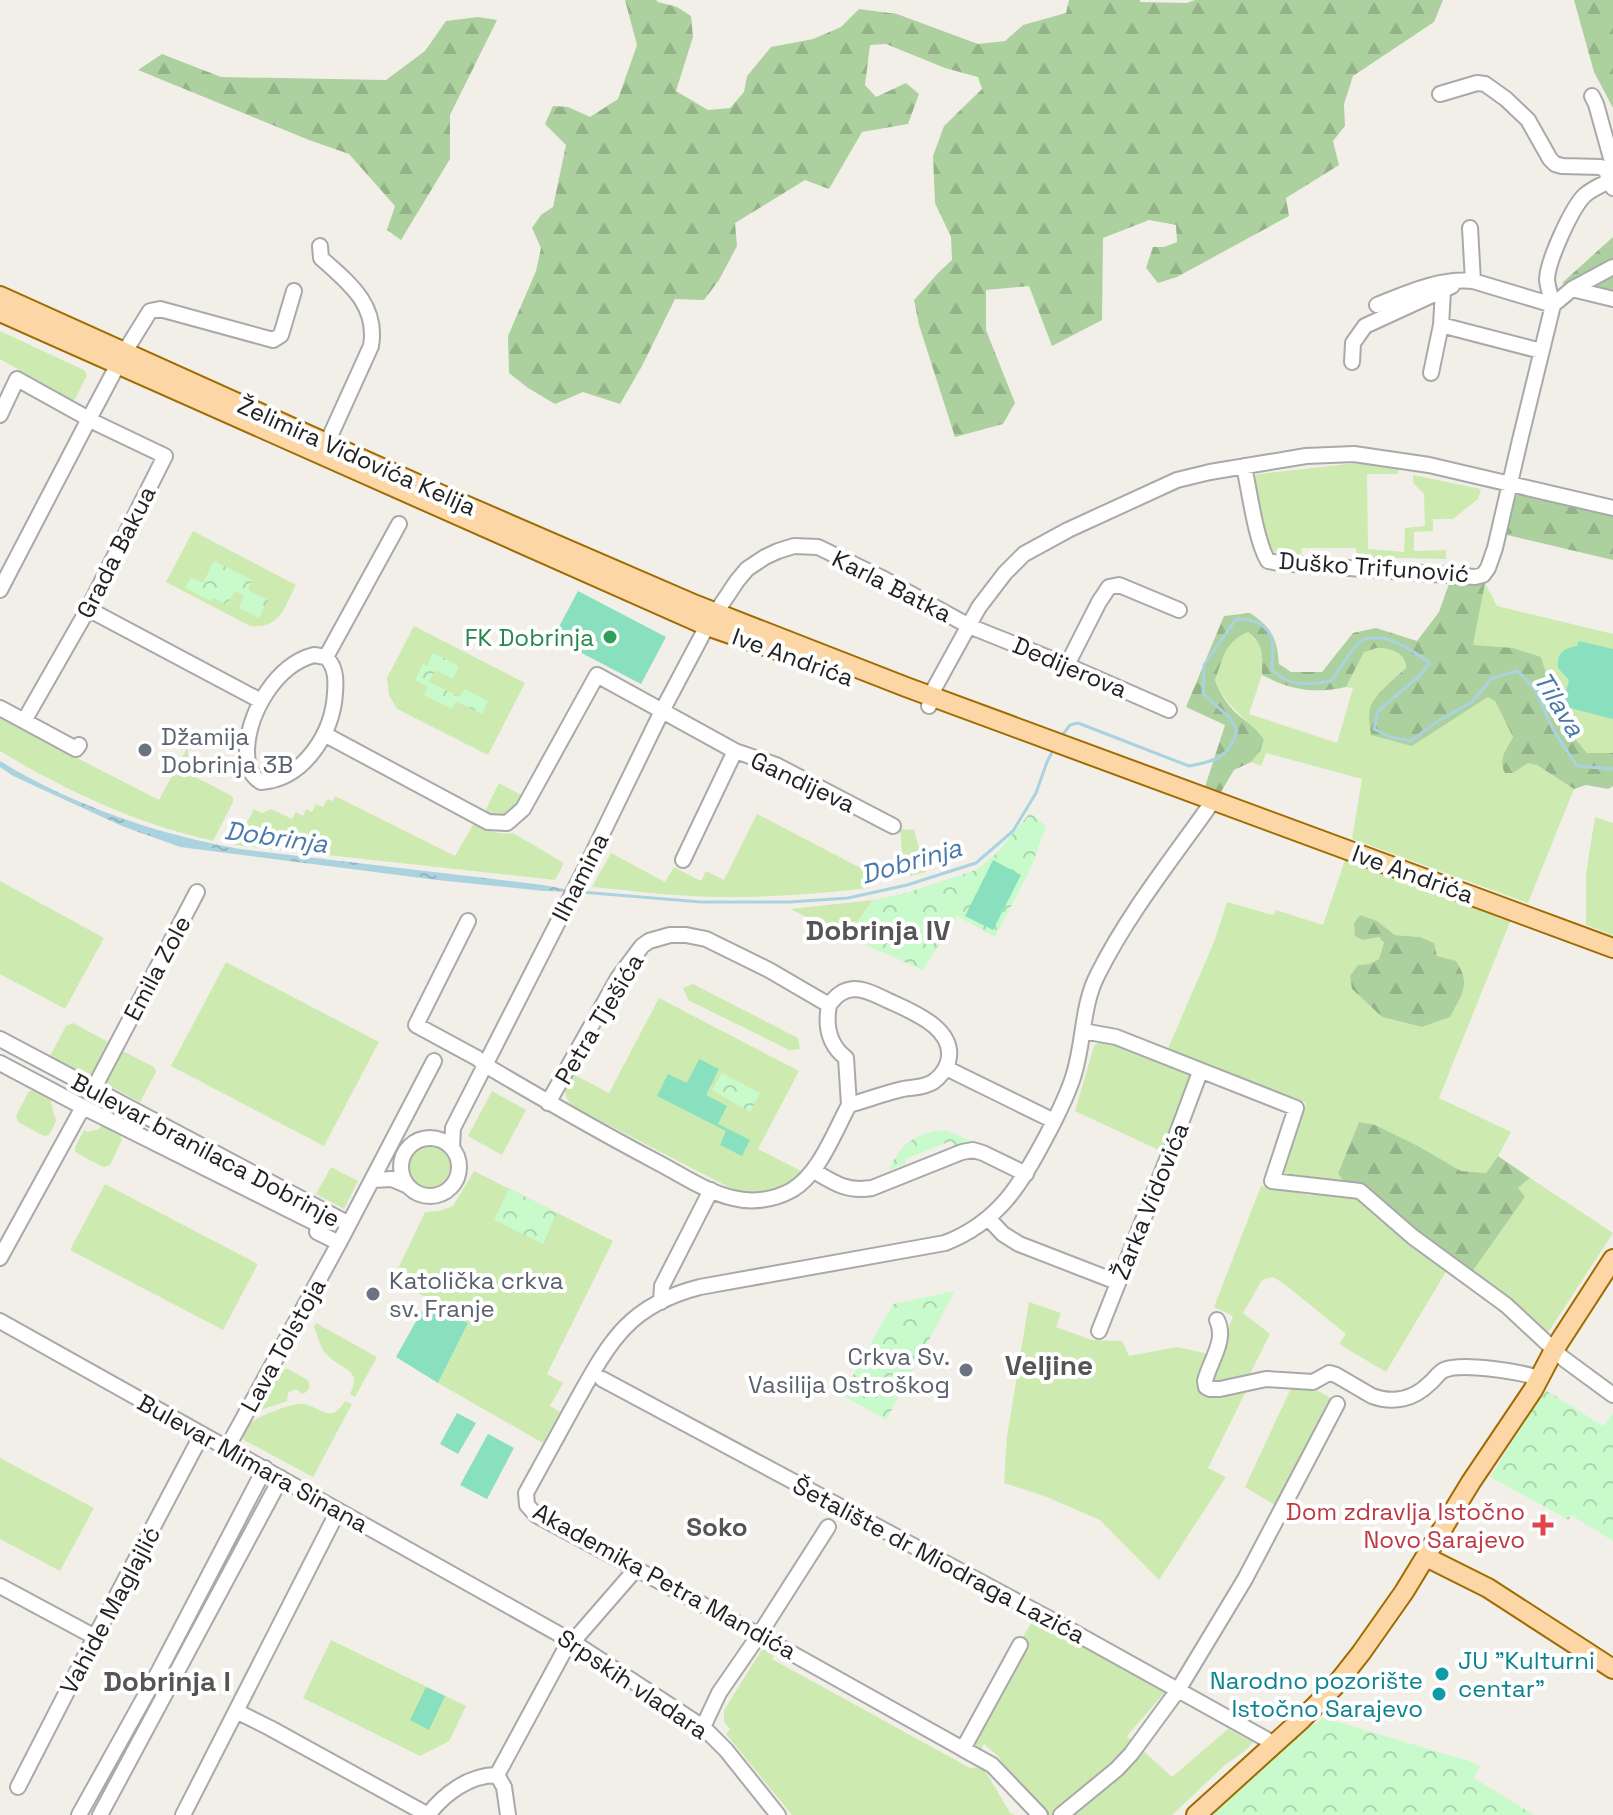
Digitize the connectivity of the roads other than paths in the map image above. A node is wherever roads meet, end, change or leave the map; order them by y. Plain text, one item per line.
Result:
1 (1440, 94) dead end
2 (1592, 96) dead end
3 (1613, 165) edge
4 (1612, 181) edge
5 (1470, 228) dead end
6 (320, 246) dead end
7 (1613, 267) edge
8 (1468, 280) junction
9 (1572, 289) junction
10 (294, 291) dead end
11 (1443, 291) junction
12 (0, 296) edge
13 (1613, 299) edge
14 (1377, 305) dead end
15 (1553, 305) junction
16 (0, 312) edge
17 (1441, 325) junction
18 (1541, 351) junction
19 (121, 359) junction
20 (1352, 362) dead end
21 (1431, 373) dead end
22 (0, 415) edge
23 (89, 419) junction
24 (327, 443) junction
25 (1244, 466) junction
26 (1510, 485) junction
27 (1613, 508) edge
28 (399, 524) dead end
29 (0, 590) edge
30 (88, 609) junction
31 (1179, 610) dead end
32 (711, 620) junction
33 (969, 626) junction
34 (326, 657) junction
35 (1067, 665) junction
36 (261, 701) junction
37 (930, 701) junction
38 (0, 708) edge
39 (1169, 710) dead end
40 (662, 711) junction
41 (24, 721) junction
42 (324, 734) junction
43 (79, 745) dead end
44 (735, 751) junction
45 (1213, 801) junction
46 (893, 826) dead end
47 (683, 860) dead end
48 (197, 892) dead end
49 (468, 921) dead end
50 (1613, 948) edge
51 (829, 1005) junction
52 (1083, 1031) junction
53 (0, 1039) edge
54 (434, 1061) dead end
55 (0, 1063) edge
56 (485, 1065) junction
57 (946, 1068) junction
58 (1200, 1072) junction
59 (94, 1088) junction
60 (548, 1103) junction
61 (849, 1105) junction
62 (83, 1107) junction
63 (1054, 1121) junction
64 (453, 1128) junction
65 (436, 1139) junction
66 (452, 1148) junction
67 (401, 1163) junction
68 (814, 1171) junction
69 (1026, 1174) junction
70 (377, 1179) junction
71 (406, 1185) junction
72 (711, 1190) junction
73 (988, 1218) junction
74 (349, 1224) junction
75 (339, 1243) junction
76 (0, 1258) edge
77 (1613, 1259) edge
78 (1117, 1282) junction
79 (661, 1302) junction
80 (1217, 1320) dead end
81 (0, 1321) edge
82 (1099, 1331) dead end
83 (1554, 1350) junction
84 (1539, 1378) junction
85 (602, 1379) dead end
86 (1613, 1395) edge
87 (1337, 1404) dead end
88 (202, 1434) junction
89 (227, 1448) junction
90 (265, 1468) junction
91 (281, 1478) junction
92 (338, 1511) junction
93 (828, 1527) dead end
94 (1430, 1550) junction
95 (636, 1569) junction
96 (1464, 1576) junction
97 (0, 1586) edge
98 (1404, 1592) junction
99 (507, 1604) joint
100 (759, 1635) junction
101 (95, 1637) junction
102 (573, 1642) junction
103 (1020, 1645) dead end
104 (1613, 1669) edge
105 (1178, 1690) junction
106 (236, 1711) junction
107 (703, 1727) junction
108 (1273, 1746) junction
109 (963, 1749) junction
110 (497, 1775) junction
111 (18, 1787) dead end
112 (79, 1815) edge
113 (100, 1815) edge
114 (183, 1815) edge
115 (428, 1815) edge
116 (508, 1815) edge
117 (778, 1815) edge
118 (1040, 1815) edge
119 (1061, 1815) edge
120 (1196, 1815) edge

1 - 4 street
2 - 3 street
4 - 15 street
5 - 8 street
6 - 24 street
7 - 9 street
8 - 11 street
8 - 14 street
8 - 15 street
9 - 13 street
9 - 15 street
10 - 19 street
11 - 17 street
11 - 20 street
12 - 19 main road, Želimira Vidovića Kelija
15 - 18 street
16 - 19 main road, Želimira Vidovića Kelija
17 - 18 street
17 - 21 street
18 - 26 street
19 - 23 street
19 - 24 main road, Želimira Vidovića Kelija
19 - 32 main road, Želimira Vidovića Kelija
22 - 23 street, Grada Bakua
23 - 29 street
23 - 30 street, Grada Bakua
24 - 32 main road, Želimira Vidovića Kelija
25 - 26 street
25 - 26 street, Duško Trifunović
25 - 33 street
26 - 27 street
28 - 34 street
30 - 36 street
30 - 41 street, Grada Bakua
31 - 35 street
32 - 33 street, Karla Batka
32 - 37 main road, Ive Andrića
32 - 40 street, Ilhamina
33 - 35 street, Dedijerova
33 - 37 street
34 - 36 street
34 - 42 street
35 - 39 street, Dedijerova
36 - 42 street
37 - 45 main road, Ive Andrića
38 - 41 street
40 - 42 street
40 - 44 street
40 - 56 street, Ilhamina
41 - 43 street
44 - 46 street, Gandijeva
44 - 47 street, Gandijeva
45 - 50 main road, Ive Andrića
45 - 52 street
48 - 59 street, Emila Zole
49 - 56 street
51 - 57 street
51 - 60 street, Petra Tješića
51 - 61 street
52 - 58 street
52 - 63 street
53 - 59 street, Bulevar branilaca Dobrinje
54 - 70 street
55 - 62 street, Bulevar branilaca Dobrinje
56 - 60 street
56 - 64 street, Ilhamina
57 - 61 street
57 - 63 street
58 - 78 street, Žarka Vidovića
58 - 83 street
59 - 74 street, Bulevar branilaca Dobrinje
60 - 72 street
61 - 68 street
62 - 75 street, Bulevar branilaca Dobrinje
62 - 76 street
63 - 69 street, Akademika Petra Mandića
64 - 65 street
64 - 66 street, Ilhamina
65 - 66 street
65 - 67 street
66 - 71 street
67 - 70 street
67 - 71 street
68 - 69 street
68 - 72 street
69 - 73 street, Akademika Petra Mandića
70 - 71 street
70 - 74 street
72 - 79 street
73 - 78 street
73 - 79 street, Akademika Petra Mandića
74 - 75 street, Bulevar branilaca Dobrinje
75 - 89 street, Lava Tolstoja
77 - 83 main road
78 - 82 street, Žarka Vidovića
79 - 95 street, Akademika Petra Mandića
80 - 84 street
81 - 88 street, Bulevar Mimara Sinana
83 - 84 main road
83 - 86 street
84 - 94 main road
85 - 105 street, Šetalište dr Miodraga Lazića
87 - 105 street
88 - 89 street, Bulevar Mimara Sinana
88 - 101 street, Vahide Maglajlić
89 - 90 street, Bulevar Mimara Sinana
90 - 91 street, Bulevar Mimara Sinana
90 - 112 street
91 - 92 street, Bulevar Mimara Sinana
91 - 113 street
92 - 99 street, Bulevar Mimara Sinana
92 - 106 street
93 - 100 street
94 - 96 main road
94 - 98 main road
95 - 100 street, Akademika Petra Mandića
95 - 102 street
96 - 98 main road
96 - 104 main road
97 - 101 street
98 - 108 main road
99 - 102 street, Srpskih vladara
100 - 107 street
100 - 109 street, Akademika Petra Mandića
101 - 111 street, Vahide Maglajlić
102 - 107 street, Srpskih vladara
102 - 110 street
103 - 109 street
105 - 108 street, Šetalište dr Miodraga Lazića
105 - 119 street
106 - 114 street
106 - 115 street
107 - 117 street, Srpskih vladara
108 - 120 main road
109 - 118 street, Akademika Petra Mandića
110 - 115 street
110 - 116 street

